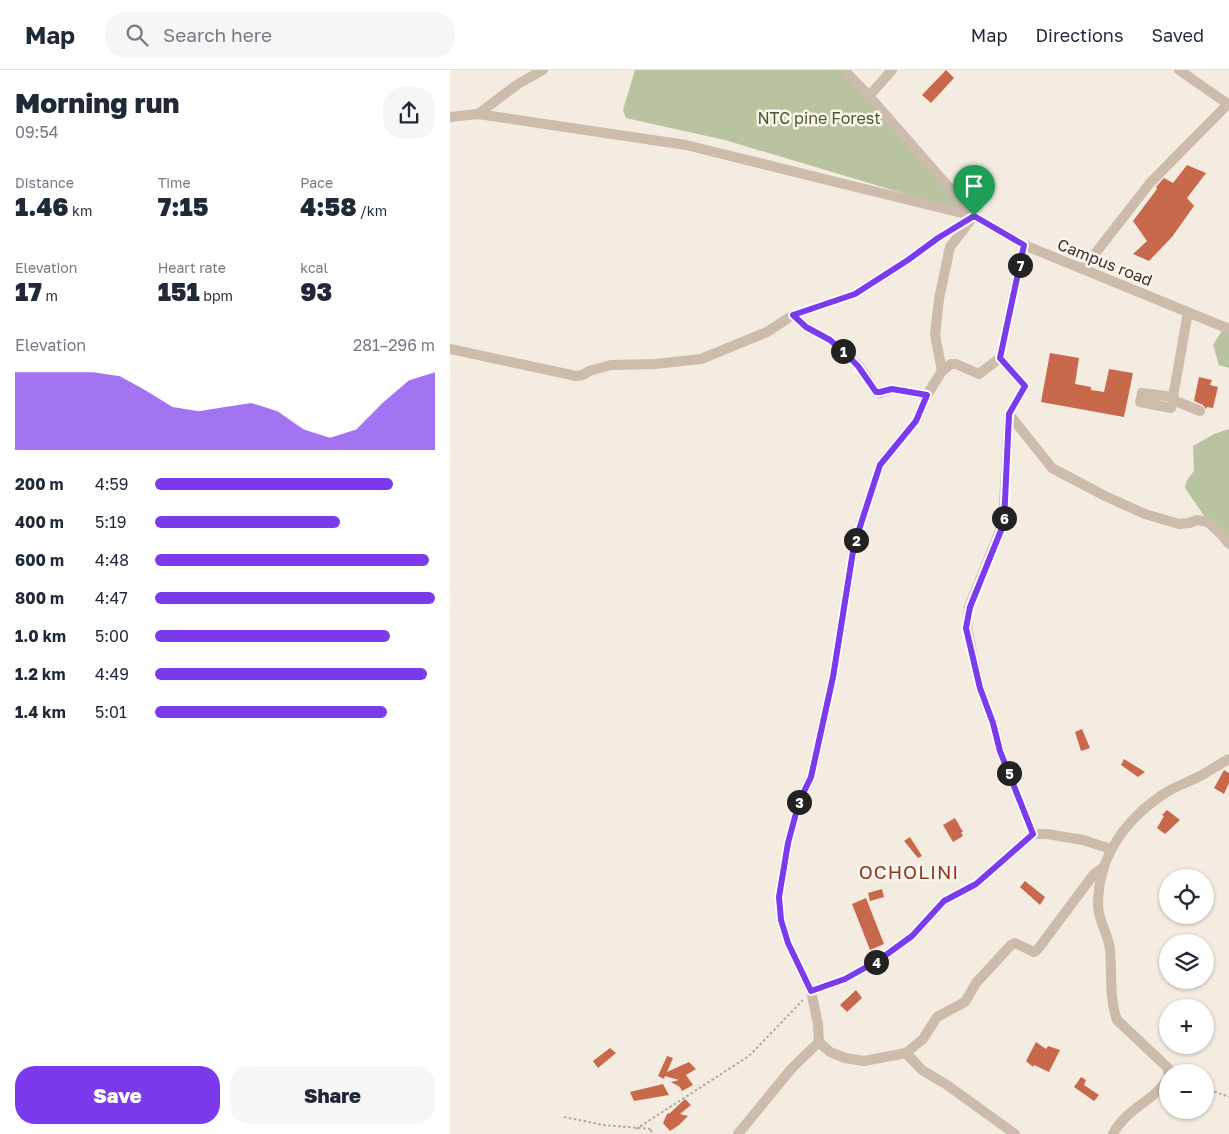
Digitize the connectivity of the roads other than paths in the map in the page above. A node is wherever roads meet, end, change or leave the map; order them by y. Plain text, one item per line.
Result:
1 (543, 70) edge
2 (844, 70) edge
3 (892, 70) edge
4 (1179, 70) edge
5 (869, 96) junction
6 (1227, 102) edge
7 (478, 114) junction
8 (450, 117) edge
9 (974, 216) junction
10 (1024, 245) junction
11 (1083, 269) junction
12 (1188, 312) junction
13 (793, 315) junction
14 (1229, 329) edge
15 (450, 349) edge
16 (1000, 358) junction
17 (942, 371) junction
18 (927, 395) junction
19 (1200, 411) dead end
20 (1009, 414) junction
21 (1229, 544) edge
22 (1229, 759) edge
23 (1033, 834) junction
24 (1111, 849) junction
25 (1104, 867) junction
26 (811, 991) junction
27 (819, 1042) junction
28 (906, 1053) junction
29 (1164, 1064) edge
30 (1159, 1088) edge
31 (738, 1134) edge
32 (1015, 1134) edge
33 (1114, 1134) edge

1 - 7 street
2 - 5 street
3 - 5 street
4 - 6 street
5 - 9 street
6 - 11 street
7 - 8 street
7 - 9 street
9 - 10 street, Campus road
9 - 13 street
9 - 17 street
10 - 11 street, Campus road
10 - 16 street
11 - 12 street, Campus road
12 - 14 street, Campus road
12 - 19 street
13 - 15 street
13 - 18 street
16 - 17 street
16 - 20 street
17 - 18 street
18 - 26 street
20 - 21 street
20 - 23 street
22 - 24 street
23 - 24 street
23 - 26 street
24 - 25 street
25 - 28 street
25 - 29 street
26 - 27 street
27 - 28 street
27 - 31 street
28 - 32 street
30 - 33 street

